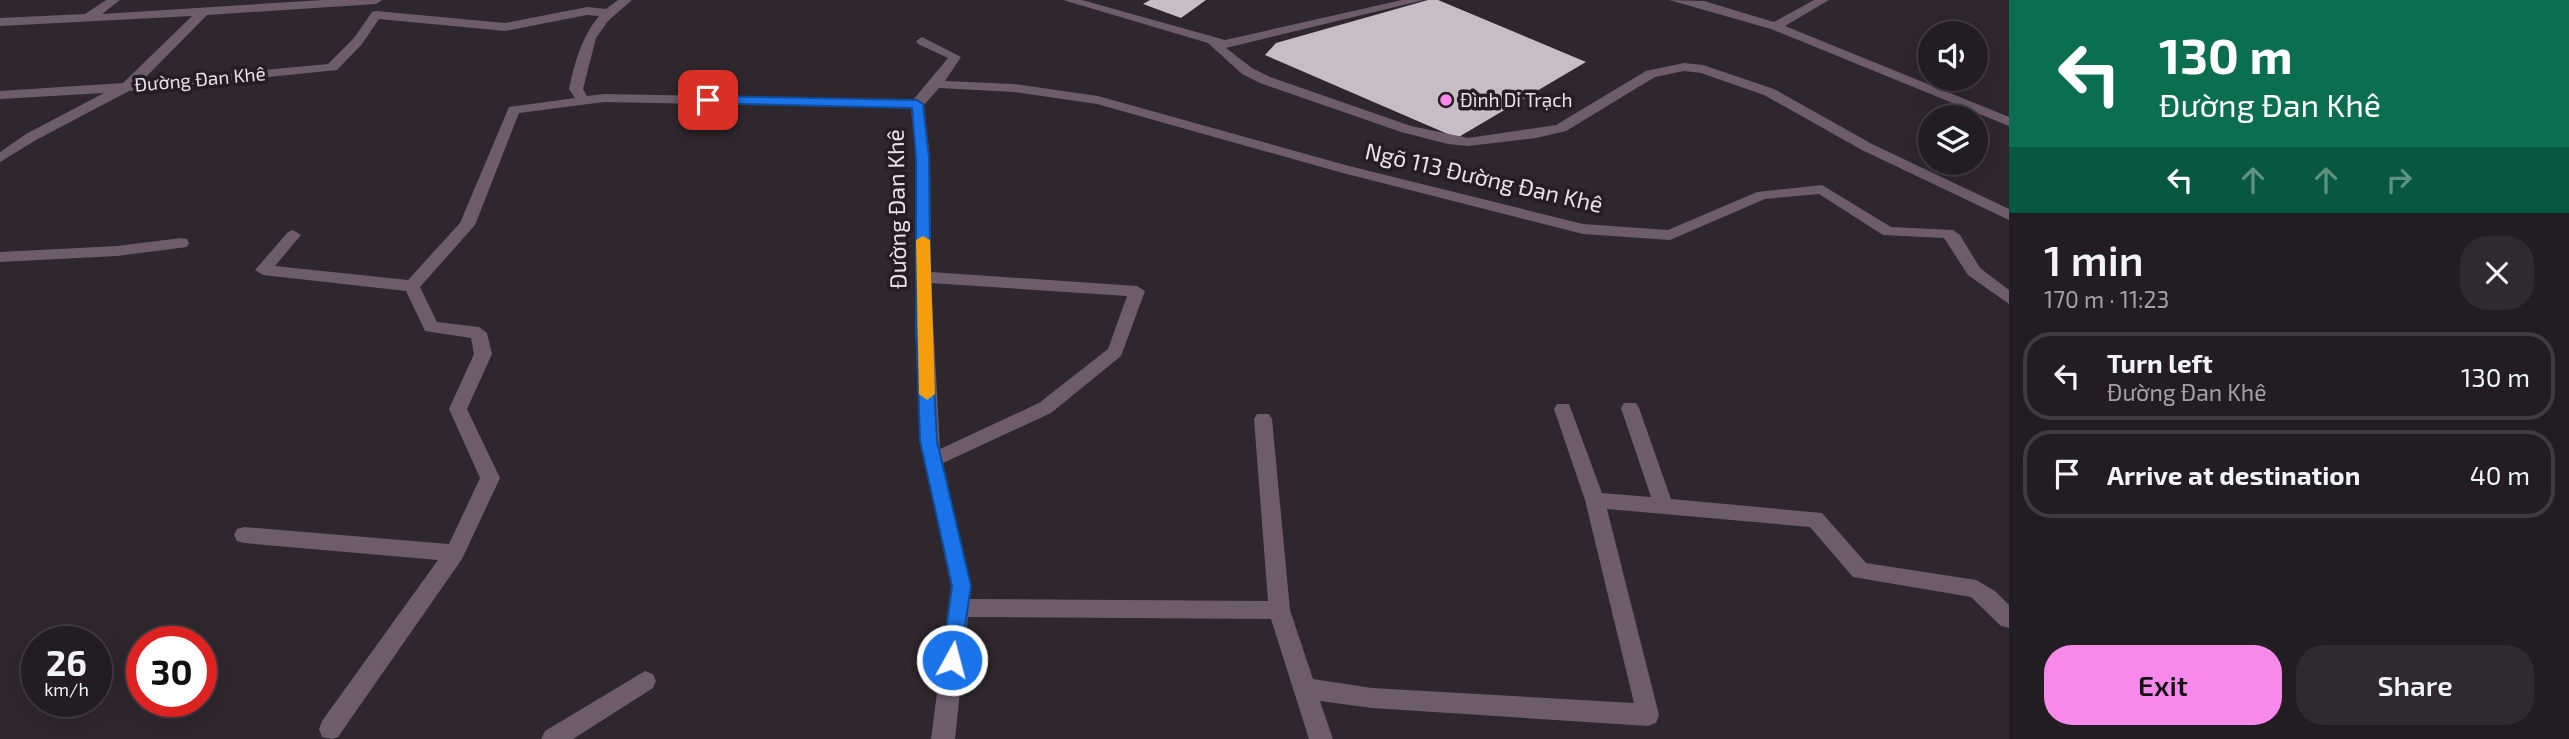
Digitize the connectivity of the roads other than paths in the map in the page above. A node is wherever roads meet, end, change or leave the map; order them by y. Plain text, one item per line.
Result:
1 (114, 0) edge
2 (376, 0) edge
3 (387, 0) edge
4 (626, 0) edge
5 (1069, 0) edge
6 (1357, 0) edge
7 (1418, 0) edge
8 (1675, 0) edge
9 (1823, 0) edge
10 (1374, 10) junction
11 (203, 12) junction
12 (606, 13) junction
13 (376, 15) junction
14 (89, 17) junction
15 (0, 22) edge
16 (1775, 26) junction
17 (922, 41) dead end
18 (1214, 44) junction
19 (936, 84) junction
20 (130, 86) junction
21 (0, 95) edge
22 (582, 99) junction
23 (917, 104) junction
24 (2009, 121) edge
25 (0, 158) edge
26 (2009, 215) edge
27 (293, 235) dead end
28 (181, 243) dead end
29 (0, 257) edge
30 (923, 277) junction
31 (412, 286) junction
32 (2009, 298) edge
33 (1630, 408) dead end
34 (1563, 409) dead end
35 (1263, 419) dead end
36 (933, 460) junction
37 (1595, 500) junction
38 (1664, 506) junction
39 (244, 535) dead end
40 (455, 553) junction
41 (958, 608) junction
42 (1279, 610) junction
43 (2009, 619) edge
44 (645, 681) dead end
45 (1305, 688) junction
46 (330, 729) dead end
47 (553, 739) edge
48 (943, 739) edge
49 (1321, 739) edge

1 - 14 street
2 - 11 street
3 - 13 street, Đường Đan Khê
4 - 12 street
5 - 18 street
6 - 10 street
7 - 10 street
8 - 16 street
9 - 16 street
10 - 18 street
11 - 14 street
11 - 20 street
12 - 13 street
12 - 22 street
13 - 20 street, Đường Đan Khê
14 - 15 street
16 - 24 street
17 - 19 street
18 - 26 street
19 - 23 street
19 - 32 street, Ngõ 113 Đường Đan Khê
20 - 21 street, Đường Đan Khê
20 - 25 street
22 - 23 street, Đường Đan Khê
22 - 31 street, Đường Đan Khê
23 - 30 street, Đường Đan Khê
27 - 31 street
28 - 29 street
30 - 36 street, Đường Đan Khê
30 - 36 street
31 - 40 street
33 - 38 street
34 - 37 street
35 - 42 street
36 - 41 street, Đường Đan Khê
37 - 38 street
37 - 45 street
38 - 43 street
39 - 40 street
40 - 46 street
41 - 42 street
41 - 48 street, Đường Đan Khê
42 - 45 street
44 - 47 street
45 - 49 street

